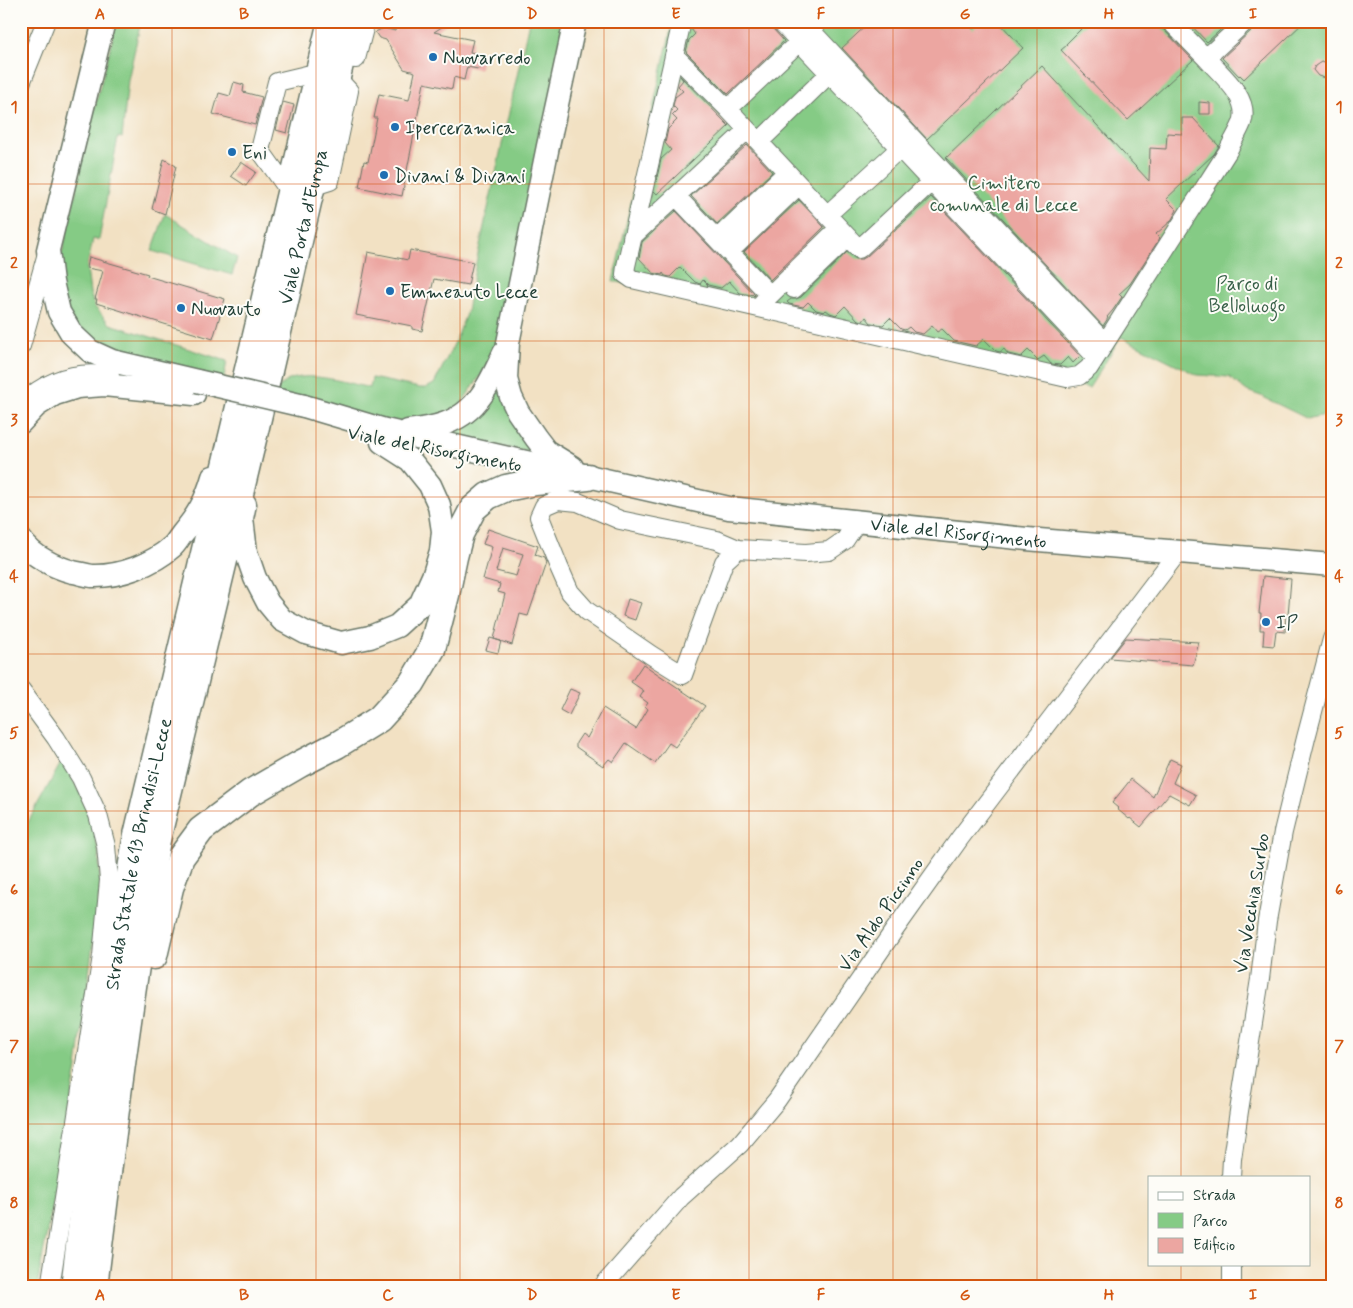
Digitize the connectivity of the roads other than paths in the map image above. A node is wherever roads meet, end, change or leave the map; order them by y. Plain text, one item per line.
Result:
1 (46, 21) edge
2 (104, 21) edge
3 (331, 21) edge
4 (350, 21) edge
5 (366, 21) edge
6 (575, 21) edge
7 (682, 21) edge
8 (780, 21) edge
9 (802, 21) edge
10 (1170, 21) edge
11 (1246, 21) edge
12 (799, 42) junction
13 (674, 55) junction
14 (1206, 58) junction
15 (332, 69) junction
16 (829, 74) junction
17 (21, 83) edge
18 (728, 109) junction
19 (749, 131) junction
20 (900, 148) junction
21 (793, 179) junction
22 (931, 182) junction
23 (301, 189) junction
24 (676, 196) junction
25 (827, 215) junction
26 (634, 229) junction
27 (843, 233) junction
28 (723, 246) junction
29 (48, 250) junction
30 (766, 304) junction
31 (508, 343) junction
32 (21, 346) edge
33 (1100, 350) junction
34 (195, 388) junction
35 (21, 404) edge
36 (21, 422) edge
37 (244, 430) junction
38 (383, 436) junction
39 (588, 477) junction
40 (857, 522) junction
41 (21, 540) edge
42 (738, 549) junction
43 (1178, 552) junction
44 (1332, 565) edge
45 (1332, 639) edge
46 (21, 690) edge
47 (109, 1162) junction
48 (1231, 1176) edge
49 (1232, 1266) edge
50 (50, 1287) edge
51 (74, 1287) edge
52 (94, 1287) edge
53 (602, 1287) edge
54 (1232, 1287) edge

1 - 17 street
2 - 29 main road
3 - 15 highway, Viale Porta d'Europa
4 - 15 highway, Viale Porta d'Europa
5 - 15 street
6 - 31 main road
7 - 13 street
8 - 12 street
9 - 33 street
10 - 14 street
11 - 14 street
12 - 16 street
12 - 18 street
13 - 18 street
13 - 26 street
14 - 33 street
15 - 23 highway, Viale Porta d'Europa
15 - 23 street
15 - 23 street
16 - 19 street
16 - 20 street
18 - 19 street
19 - 21 street
19 - 24 street
19 - 26 street
20 - 22 street
20 - 25 street
21 - 25 street
21 - 28 street
22 - 27 street
22 - 33 street
23 - 37 highway, Viale Porta d'Europa
24 - 26 street
24 - 28 street
25 - 27 street
26 - 30 street
27 - 30 street
28 - 30 street
29 - 32 street
29 - 34 main road
30 - 33 street
31 - 38 main road
31 - 39 main road
34 - 35 street
34 - 36 main road
34 - 38 main road, Viale del Risorgimento
37 - 38 main road
37 - 41 main road
37 - 47 highway, Strada Statale 613 Brindisi-Lecce
37 - 51 highway, Strada Statale 613 Brindisi-Lecce
38 - 39 main road, Viale del Risorgimento
39 - 40 main road, Viale del Risorgimento
39 - 47 highway
40 - 42 street
40 - 43 main road, Viale del Risorgimento
42 - 42 street
43 - 44 main road, Viale del Risorgimento
43 - 53 street, Via Aldo Piccinno
45 - 48 street, Via Vecchia Surbo
46 - 50 street
47 - 52 highway, Strada Statale 613 Brindisi-Lecce
49 - 54 street

